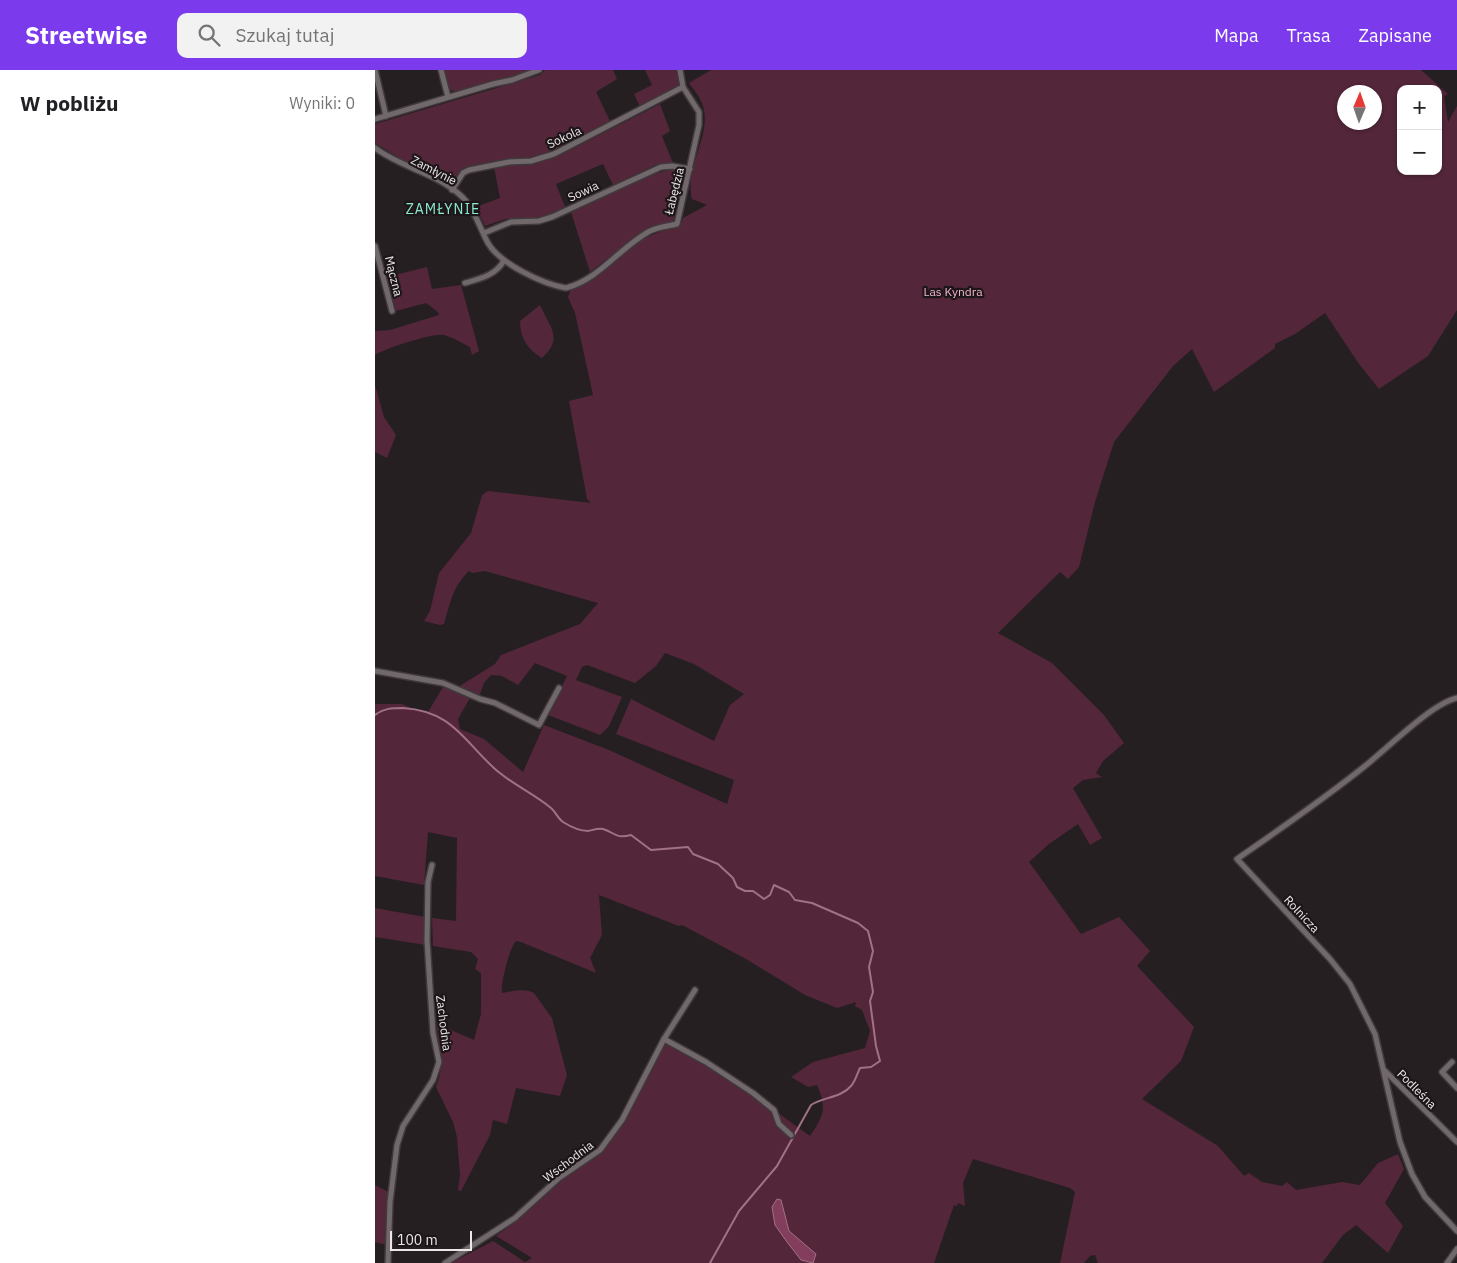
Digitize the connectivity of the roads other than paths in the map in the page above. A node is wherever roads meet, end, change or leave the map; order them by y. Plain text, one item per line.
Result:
1 (375, 70) edge
2 (441, 70) edge
3 (539, 70) edge
4 (679, 70) edge
5 (683, 87) junction
6 (448, 97) junction
7 (385, 116) junction
8 (375, 119) edge
9 (375, 148) edge
10 (690, 169) junction
11 (452, 190) junction
12 (483, 234) junction
13 (375, 246) edge
14 (504, 260) junction
15 (465, 284) dead end
16 (566, 288) joint
17 (392, 311) dead end
18 (375, 671) edge
19 (559, 688) dead end
20 (1457, 698) edge
21 (433, 864) dead end
22 (695, 990) dead end
23 (664, 1039) junction
24 (1452, 1062) dead end
25 (1385, 1071) junction
26 (1457, 1088) edge
27 (791, 1136) dead end
28 (1457, 1142) edge
29 (1457, 1231) edge
30 (1457, 1249) edge
31 (389, 1263) edge
32 (445, 1263) edge
33 (1447, 1263) edge

1 - 7 street
2 - 6 street
3 - 6 street
4 - 5 street, Łabędzia
5 - 10 street, Łabędzia
5 - 11 street, Sokola
6 - 7 street
7 - 8 street
9 - 11 street, Zamłynie
10 - 12 street, Sowia
10 - 16 street, Łabędzia
11 - 12 street, Zamłynie
12 - 14 street, Zamłynie
13 - 17 street, Mączna
14 - 15 street
14 - 16 street, Zamłynie
18 - 19 street
20 - 25 street, Rolnicza
21 - 31 street, Zachodnia
22 - 23 street, Wschodnia
23 - 27 street
23 - 32 street, Wschodnia
24 - 26 street
25 - 28 street, Podleśna
25 - 29 street, Rolnicza
30 - 33 street

